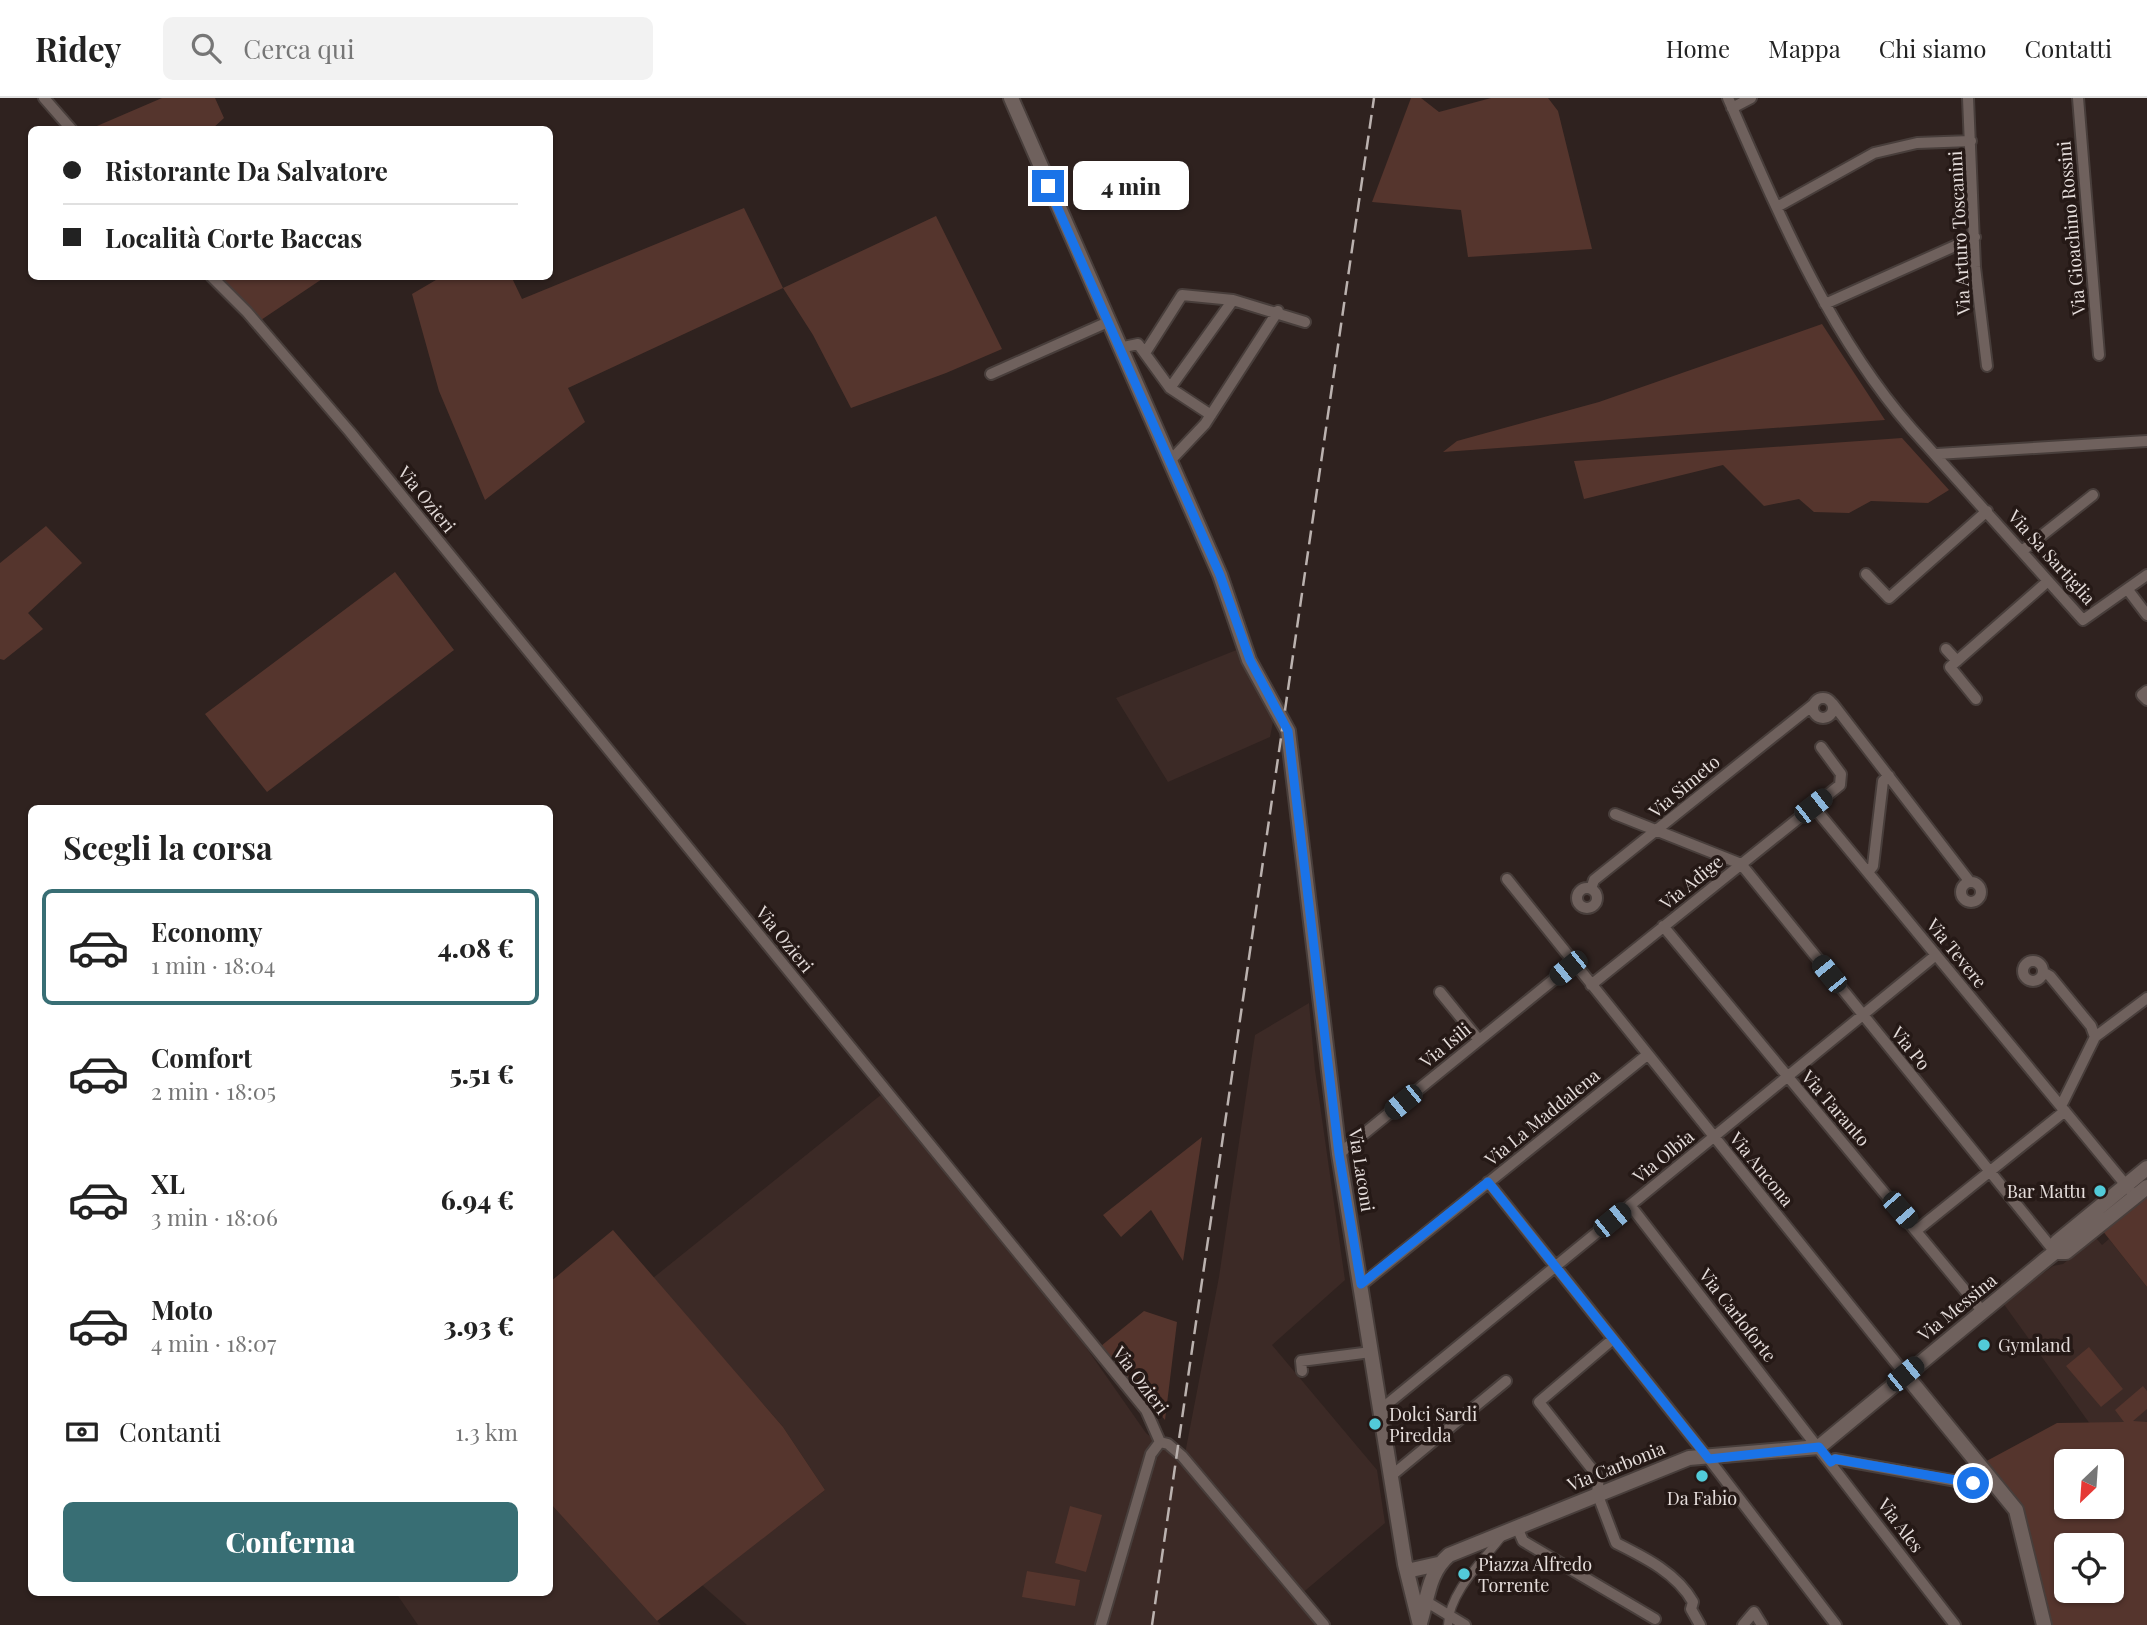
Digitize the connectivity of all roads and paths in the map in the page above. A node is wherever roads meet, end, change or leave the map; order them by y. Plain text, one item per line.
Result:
1 (44, 98) edge
2 (1011, 98) edge
3 (1751, 98) edge
4 (1968, 98) edge
5 (2078, 98) edge
6 (1730, 103) edge
7 (68, 126) edge
8 (1971, 141) junction
9 (1777, 207) junction
10 (1975, 237) junction
11 (215, 280) edge
12 (1233, 300) junction
13 (1825, 304) junction
14 (1278, 311) junction
15 (1306, 322) dead end
16 (1108, 323) junction
17 (1119, 348) junction
18 (1144, 353) junction
19 (2099, 355) dead end
20 (1987, 366) dead end
21 (991, 374) dead end
22 (1170, 388) junction
23 (1211, 415) junction
24 (2147, 440) edge
25 (1937, 454) junction
26 (1169, 462) junction
27 (2093, 495) dead end
28 (1987, 511) junction
29 (2022, 551) junction
30 (1866, 574) dead end
31 (2147, 575) edge
32 (2048, 581) junction
33 (2128, 590) junction
34 (2147, 615) edge
35 (1946, 649) dead end
36 (1957, 661) junction
37 (1976, 699) dead end
38 (1815, 709) junction
39 (1831, 710) junction
40 (1821, 747) dead end
41 (1889, 776) junction
42 (1813, 806) junction
43 (1615, 814) dead end
44 (1658, 831) junction
45 (1741, 864) junction
46 (1868, 872) junction
47 (1507, 879) dead end
48 (1970, 882) dead end
49 (1591, 889) dead end
50 (1663, 926) junction
51 (1936, 955) junction
52 (1574, 964) junction
53 (2043, 972) dead end
54 (1591, 985) junction
55 (1440, 992) dead end
56 (2147, 998) edge
57 (1862, 1015) junction
58 (2095, 1037) junction
59 (1479, 1040) junction
60 (1647, 1055) junction
61 (1786, 1077) junction
62 (2063, 1109) junction
63 (1713, 1137) junction
64 (1339, 1154) junction
65 (2147, 1168) edge
66 (1989, 1172) junction
67 (1488, 1182) junction
68 (2147, 1187) edge
69 (2130, 1190) junction
70 (1630, 1205) junction
71 (1917, 1230) junction
72 (2055, 1252) junction
73 (1556, 1266) junction
74 (1361, 1284) junction
75 (1983, 1312) junction
76 (1613, 1339) junction
77 (1371, 1352) junction
78 (1303, 1371) dead end
79 (1905, 1374) junction
80 (1506, 1381) dead end
81 (1380, 1410) junction
82 (1160, 1442) junction
83 (1819, 1447) junction
84 (1709, 1459) junction
85 (1831, 1462) junction
86 (1391, 1476) junction
87 (1990, 1480) junction
88 (1597, 1493) junction
89 (1512, 1529) junction
90 (1438, 1564) junction
91 (1407, 1571) junction
92 (1427, 1602) junction
93 (1655, 1619) dead end
94 (1449, 1620) edge
95 (1420, 1624) edge
96 (1101, 1625) edge
97 (1324, 1625) edge
98 (1465, 1625) edge
99 (1700, 1625) edge
100 (1743, 1625) edge
101 (1762, 1625) edge
102 (1836, 1625) edge
103 (1955, 1625) edge
104 (2044, 1625) edge

1 - 7 street
2 - 16 street, Via Laconi
3 - 6 street
4 - 8 street, Via Arturo Toscanini
5 - 19 street, Via Gioachino Rossini
6 - 9 street, Via Sa Sartiglia
8 - 9 street
8 - 10 street, Via Arturo Toscanini
9 - 13 street, Via Sa Sartiglia
10 - 13 street
10 - 20 street, Via Arturo Toscanini
11 - 82 street, Via Ozieri
12 - 14 street
12 - 18 street
12 - 22 street
13 - 25 street, Via Sa Sartiglia
14 - 15 street
14 - 23 street
16 - 17 street, Via Laconi
16 - 21 street
17 - 18 street
17 - 26 street, Via Laconi
18 - 22 street
22 - 23 street
23 - 26 street
24 - 25 street
25 - 28 street, Via Sa Sartiglia
26 - 64 street, Via Laconi
27 - 29 street
28 - 29 street, Via Sa Sartiglia
28 - 30 street
29 - 32 street, Via Sa Sartiglia
31 - 33 street
32 - 33 street, Via Sa Sartiglia
32 - 36 street
33 - 34 street
35 - 36 street
36 - 37 street
38 - 39 street
38 - 39 street
38 - 44 street, Via Simeto
39 - 41 street
40 - 42 street
41 - 46 street
41 - 48 street
42 - 45 street, Via Adige
42 - 46 street, Via Tevere
43 - 44 street
44 - 45 street
44 - 49 street, Via Simeto
45 - 50 street, Via Adige
45 - 57 street, Via Po
46 - 51 street, Via Tevere
47 - 52 street, Via Ancona
50 - 54 street, Via Adige
50 - 61 street, Via Taranto
51 - 57 street, Via Olbia
51 - 62 street, Via Tevere
52 - 54 street, Via Ancona
52 - 59 street, Via Isili
53 - 58 street
54 - 60 street, Via Ancona
55 - 59 street
56 - 58 street
57 - 61 street, Via Olbia
57 - 66 street, Via Po
58 - 62 street
59 - 64 street, Via Isili
60 - 63 street, Via Ancona
60 - 67 street, Via La Maddalena
61 - 63 street, Via Olbia
61 - 71 street, Via Taranto
62 - 66 street
62 - 69 street, Via Tevere
63 - 70 street, Via Olbia
63 - 79 street, Via Ancona
64 - 74 street, Via Laconi
65 - 69 street, Via Messina
66 - 71 street
66 - 72 street, Via Po
67 - 73 street
67 - 74 street, Via La Maddalena
68 - 69 street, Via Messina
69 - 72 street, Via Messina
70 - 73 street, Via Olbia
70 - 83 street, Via Carloforte
71 - 75 street, Via Taranto
72 - 75 street, Via Messina
73 - 76 street
73 - 81 street, Via Olbia
74 - 77 street, Via Laconi
75 - 79 street, Via Messina
76 - 84 street
76 - 88 street
77 - 78 street
77 - 81 street, Via Laconi
79 - 83 street, Via Messina
79 - 87 street
80 - 86 street
81 - 86 street, Via Laconi
82 - 96 street
82 - 97 street, Via Ozieri
83 - 84 street, Via Carbonia
83 - 85 street, Via Ales
84 - 88 street, Via Carbonia
84 - 102 street
85 - 87 street
85 - 103 street, Via Ales
86 - 91 street, Via Laconi
87 - 104 street
88 - 89 street, Via Carbonia
88 - 99 street
89 - 90 street, Via Carbonia
89 - 93 street
89 - 94 street
90 - 91 street, Via Carbonia
90 - 92 street
91 - 95 street, Via Laconi
92 - 94 street
92 - 95 street
94 - 98 street
100 - 101 street

